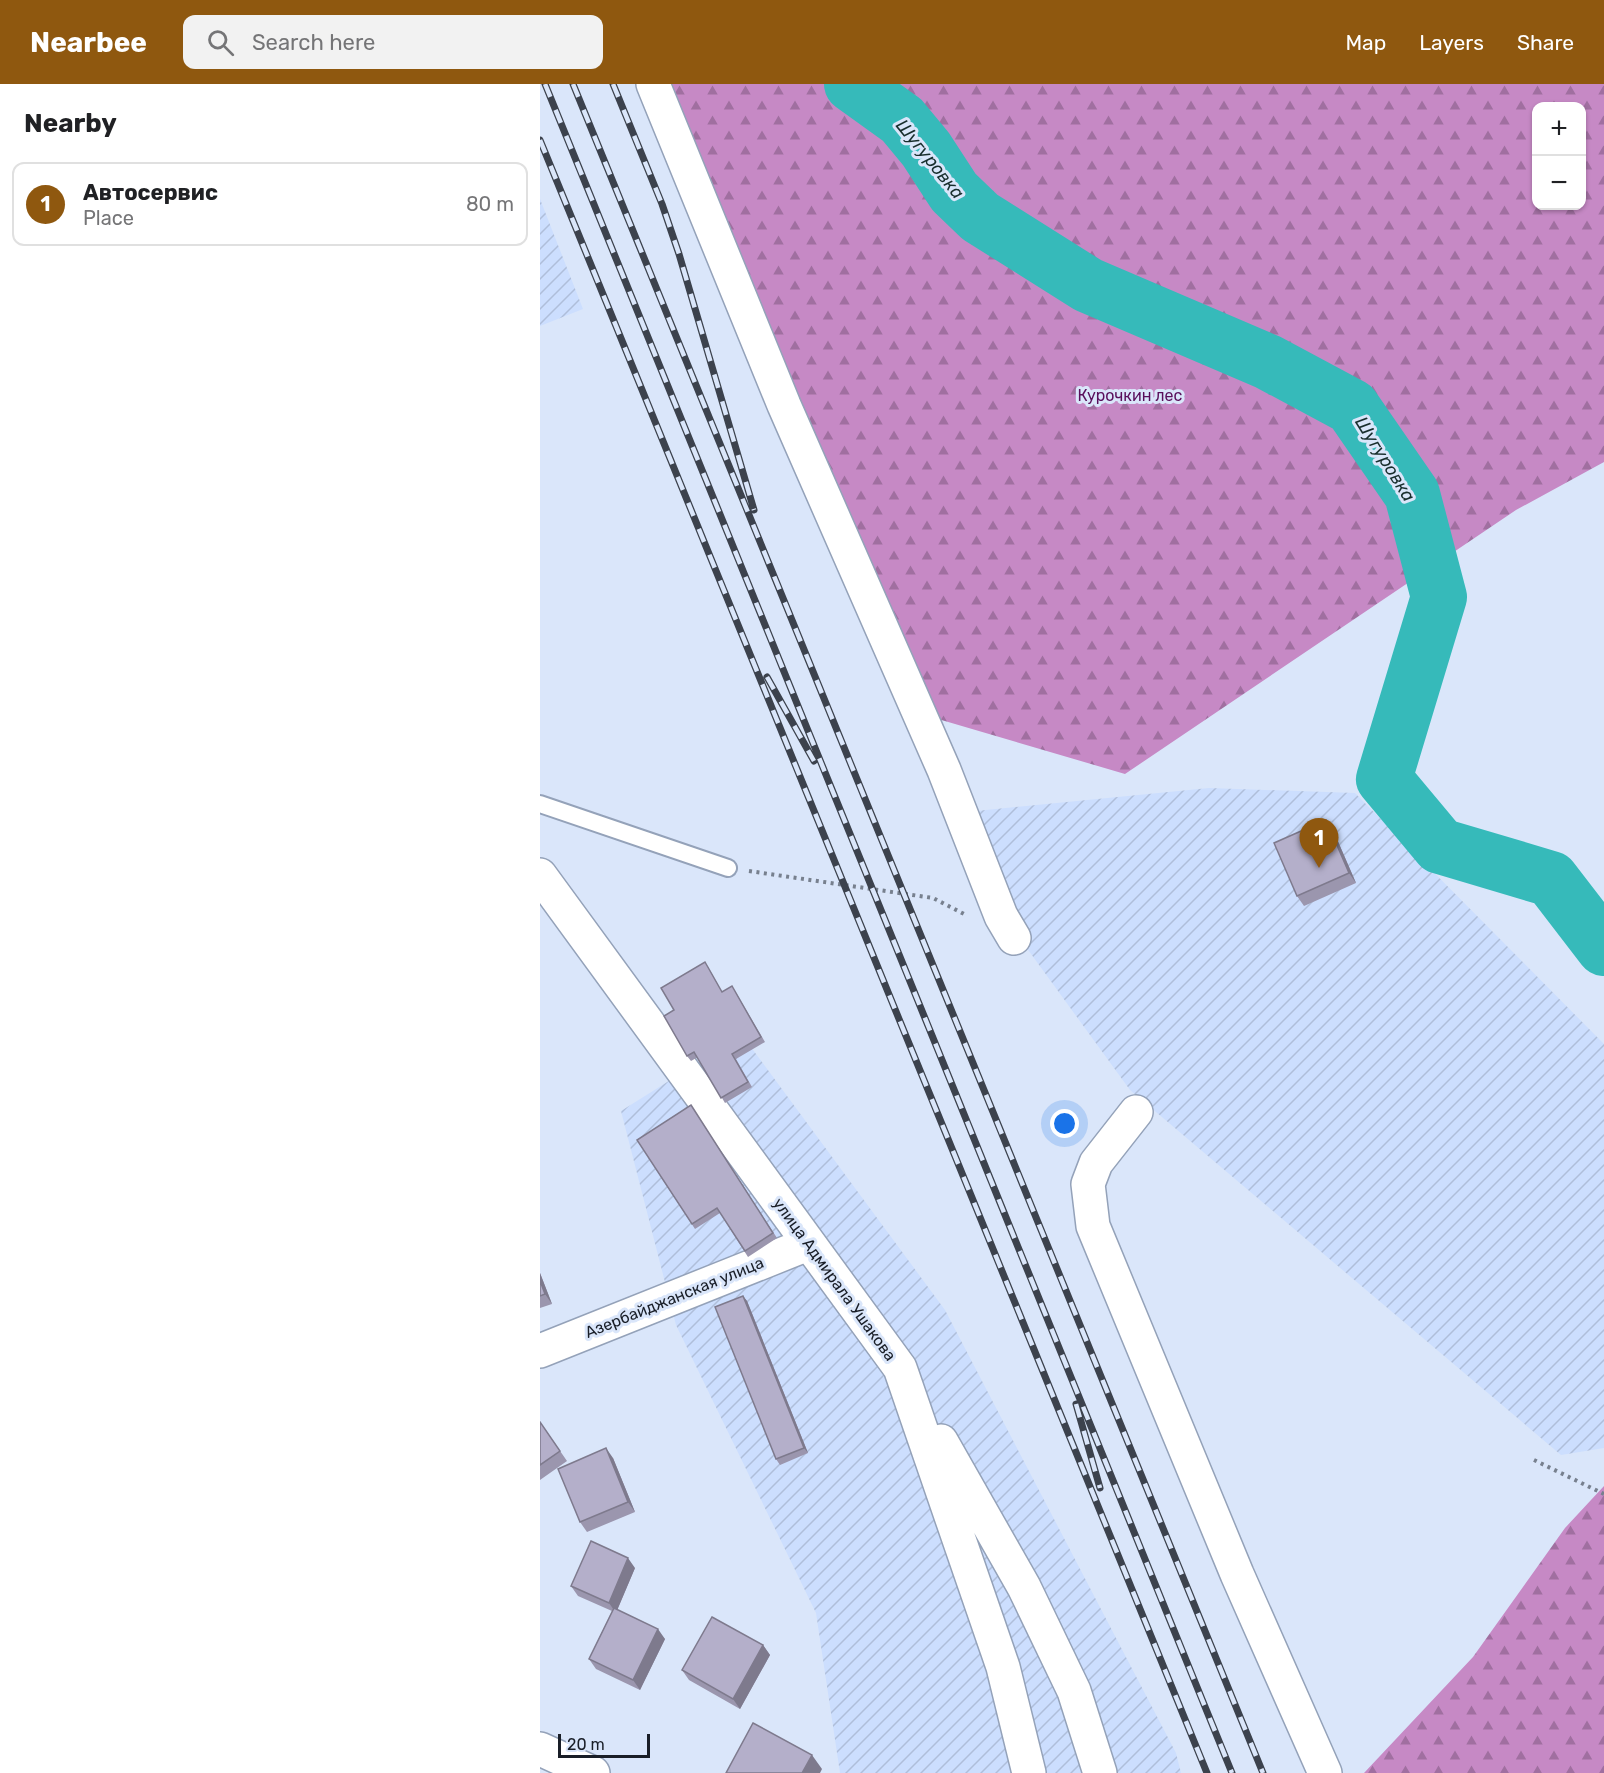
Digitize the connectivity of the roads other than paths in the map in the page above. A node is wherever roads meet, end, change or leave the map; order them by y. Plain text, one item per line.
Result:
1 (653, 84) edge
2 (540, 804) edge
3 (728, 868) road end
4 (544, 887) edge
5 (1007, 927) road end
6 (1136, 1112) dead end
7 (808, 1244) junction
8 (540, 1351) edge
9 (900, 1368) junction
10 (540, 1749) edge
11 (593, 1773) edge
12 (1029, 1773) edge
13 (1100, 1773) edge
14 (1324, 1773) edge

1 - 5 street
2 - 3 lane
4 - 7 street, улица Адмирала Ушакова
6 - 14 street
7 - 8 street, Азербайджанская улица
7 - 9 street, улица Адмирала Ушакова
9 - 12 street, улица Адмирала Ушакова
9 - 13 street
10 - 11 street

